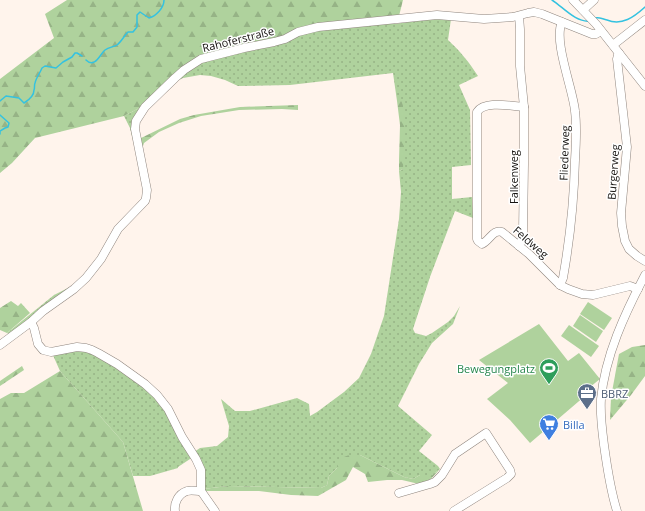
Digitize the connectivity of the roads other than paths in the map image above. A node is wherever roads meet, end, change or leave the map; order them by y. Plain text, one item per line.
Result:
1 (573, 0) edge
2 (594, 0) edge
3 (586, 13) junction
4 (519, 16) junction
5 (645, 20) edge
6 (562, 22) junction
7 (601, 31) junction
8 (613, 45) junction
9 (619, 53) junction
10 (645, 86) edge
11 (524, 107) junction
12 (519, 246) junction
13 (645, 261) edge
14 (645, 275) edge
15 (560, 285) junction
16 (638, 289) junction
17 (31, 322) junction
18 (0, 345) edge
19 (201, 491) junction
20 (399, 493) dead end
21 (175, 511) edge
22 (215, 511) edge
23 (454, 511) edge
24 (617, 511) edge

1 - 3 street
2 - 3 street
3 - 7 street
4 - 6 street, Rahoferstraße
4 - 11 street, Falkenweg
4 - 17 street, Rahoferstraße
5 - 8 street
6 - 7 street, Rahoferstraße
6 - 15 street, Fliederweg
7 - 8 street
8 - 9 street
9 - 10 street
9 - 13 street, Burgerweg
11 - 12 street, Falkenweg
11 - 12 street, Feldweg
12 - 15 street, Feldweg
14 - 16 street
15 - 16 street, Feldweg
16 - 24 street
17 - 18 street, Rahoferstraße
17 - 19 street
19 - 21 street
19 - 22 street
20 - 23 street

